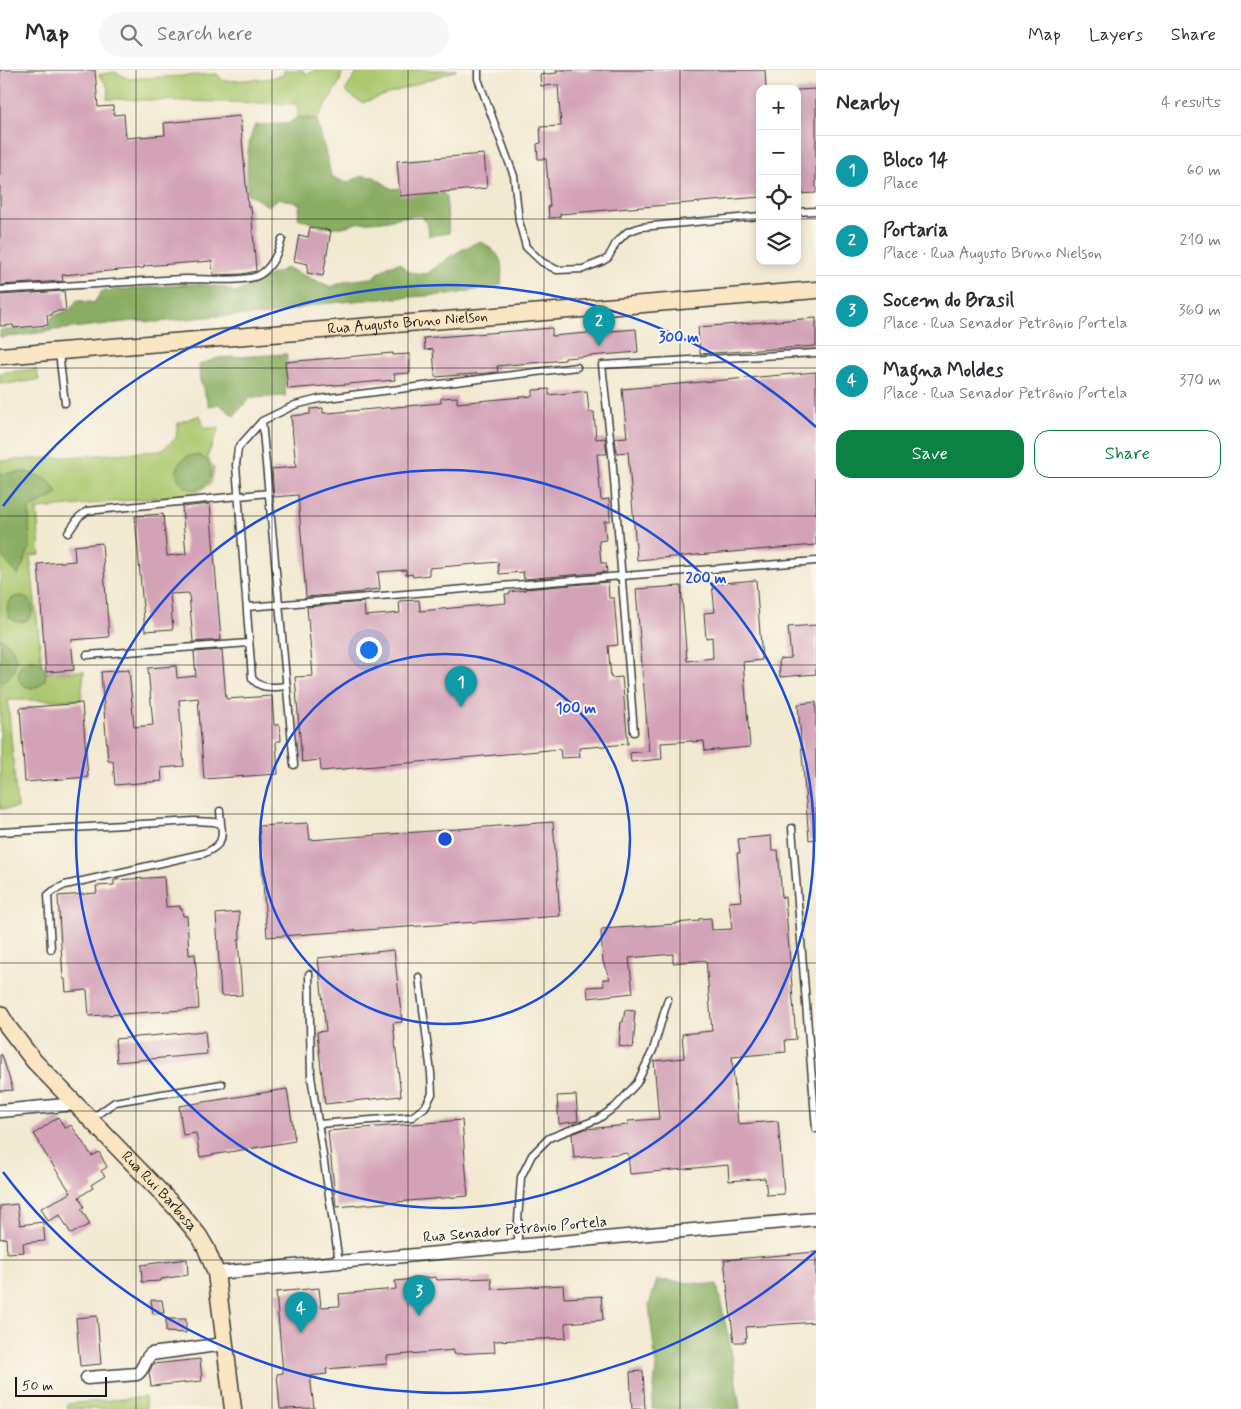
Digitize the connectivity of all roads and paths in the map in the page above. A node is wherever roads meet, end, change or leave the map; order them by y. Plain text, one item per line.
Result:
1 (478, 70) edge
2 (816, 210) edge
3 (801, 212) edge
4 (756, 216) edge
5 (282, 239) dead end
6 (0, 290) edge
7 (816, 290) edge
8 (59, 352) junction
9 (816, 353) edge
10 (0, 356) edge
11 (578, 367) dead end
12 (64, 403) dead end
13 (262, 421) junction
14 (269, 493) junction
15 (237, 497) junction
16 (68, 533) dead end
17 (816, 561) edge
18 (622, 576) junction
19 (279, 604) junction
20 (247, 607) junction
21 (249, 643) junction
22 (87, 655) dead end
23 (286, 686) junction
24 (634, 732) dead end
25 (294, 766) dead end
26 (220, 811) dead end
27 (221, 824) junction
28 (792, 828) dead end
29 (0, 832) edge
30 (51, 949) dead end
31 (309, 974) dead end
32 (419, 977) dead end
33 (668, 999) dead end
34 (0, 1014) edge
35 (222, 1084) dead end
36 (76, 1104) junction
37 (0, 1110) edge
38 (91, 1119) junction
39 (318, 1124) junction
40 (816, 1129) edge
41 (816, 1219) edge
42 (518, 1246) junction
43 (339, 1262) junction
44 (216, 1273) junction
45 (224, 1344) junction
46 (87, 1378) dead end
47 (233, 1409) edge

1 - 4 lane
2 - 3 lane
5 - 6 lane
7 - 8 main road, Rua Augusto Bruno Nielson
8 - 10 main road, Rua Augusto Bruno Nielson
8 - 12 lane
9 - 18 lane
11 - 13 lane
13 - 14 lane
13 - 15 lane
14 - 15 lane
14 - 19 lane
15 - 16 lane
15 - 20 lane
17 - 18 lane
18 - 19 lane
18 - 24 lane
19 - 20 lane
19 - 23 lane
20 - 21 lane
21 - 22 lane
21 - 23 lane
23 - 25 lane
26 - 27 lane
27 - 29 lane
27 - 30 lane
28 - 40 lane
31 - 39 lane
32 - 39 lane
33 - 42 lane
34 - 36 main road, Rua Rui Barbosa
35 - 38 lane
36 - 37 street
36 - 38 main road, Rua Rui Barbosa
38 - 44 main road, Rua Rui Barbosa
39 - 43 lane
41 - 42 street, Rua Senador Petrônio Portela
42 - 43 street, Rua Senador Petrônio Portela
43 - 44 street, Rua Senador Petrônio Portela
44 - 45 main road, Rua Rui Barbosa
45 - 46 street
45 - 47 main road, Rua Rui Barbosa

